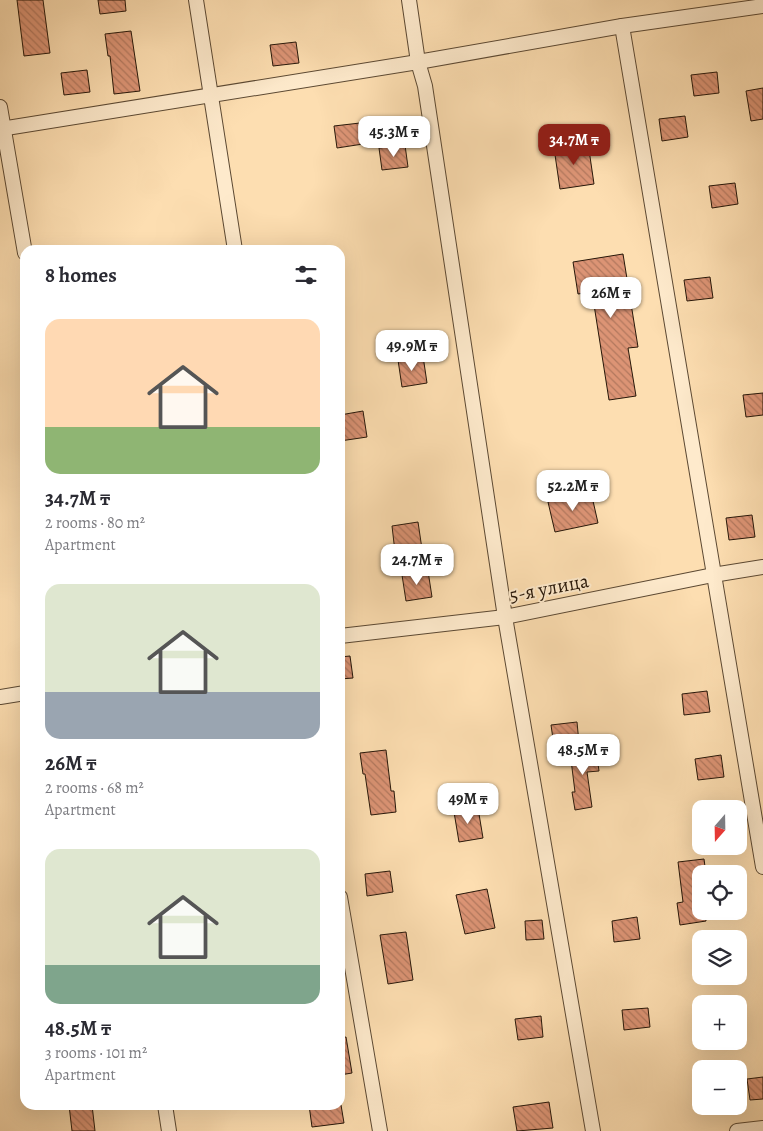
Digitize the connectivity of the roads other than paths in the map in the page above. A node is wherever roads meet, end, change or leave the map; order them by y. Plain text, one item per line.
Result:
1 (196, 0) edge
2 (409, 0) edge
3 (763, 6) edge
4 (622, 26) junction
5 (418, 62) junction
6 (211, 96) junction
7 (0, 107) edge
8 (2, 129) edge
9 (24, 245) edge
10 (234, 245) edge
11 (763, 567) edge
12 (713, 575) junction
13 (505, 617) junction
14 (345, 635) edge
15 (20, 693) edge
16 (0, 697) edge
17 (763, 868) edge
18 (345, 926) edge
19 (166, 1110) edge
20 (763, 1128) edge
21 (170, 1131) edge
22 (380, 1131) edge
23 (593, 1131) edge
24 (737, 1131) edge

1 - 6 street
2 - 5 street
3 - 4 street
4 - 5 street
4 - 12 street
5 - 6 street
5 - 13 street
6 - 8 street
6 - 10 street
7 - 8 street
8 - 9 street
11 - 12 street, 5-я улица
12 - 13 street, 5-я улица
12 - 17 street
13 - 14 street, 5-я улица
13 - 23 street
15 - 16 street
18 - 22 street
19 - 21 street
20 - 24 street

